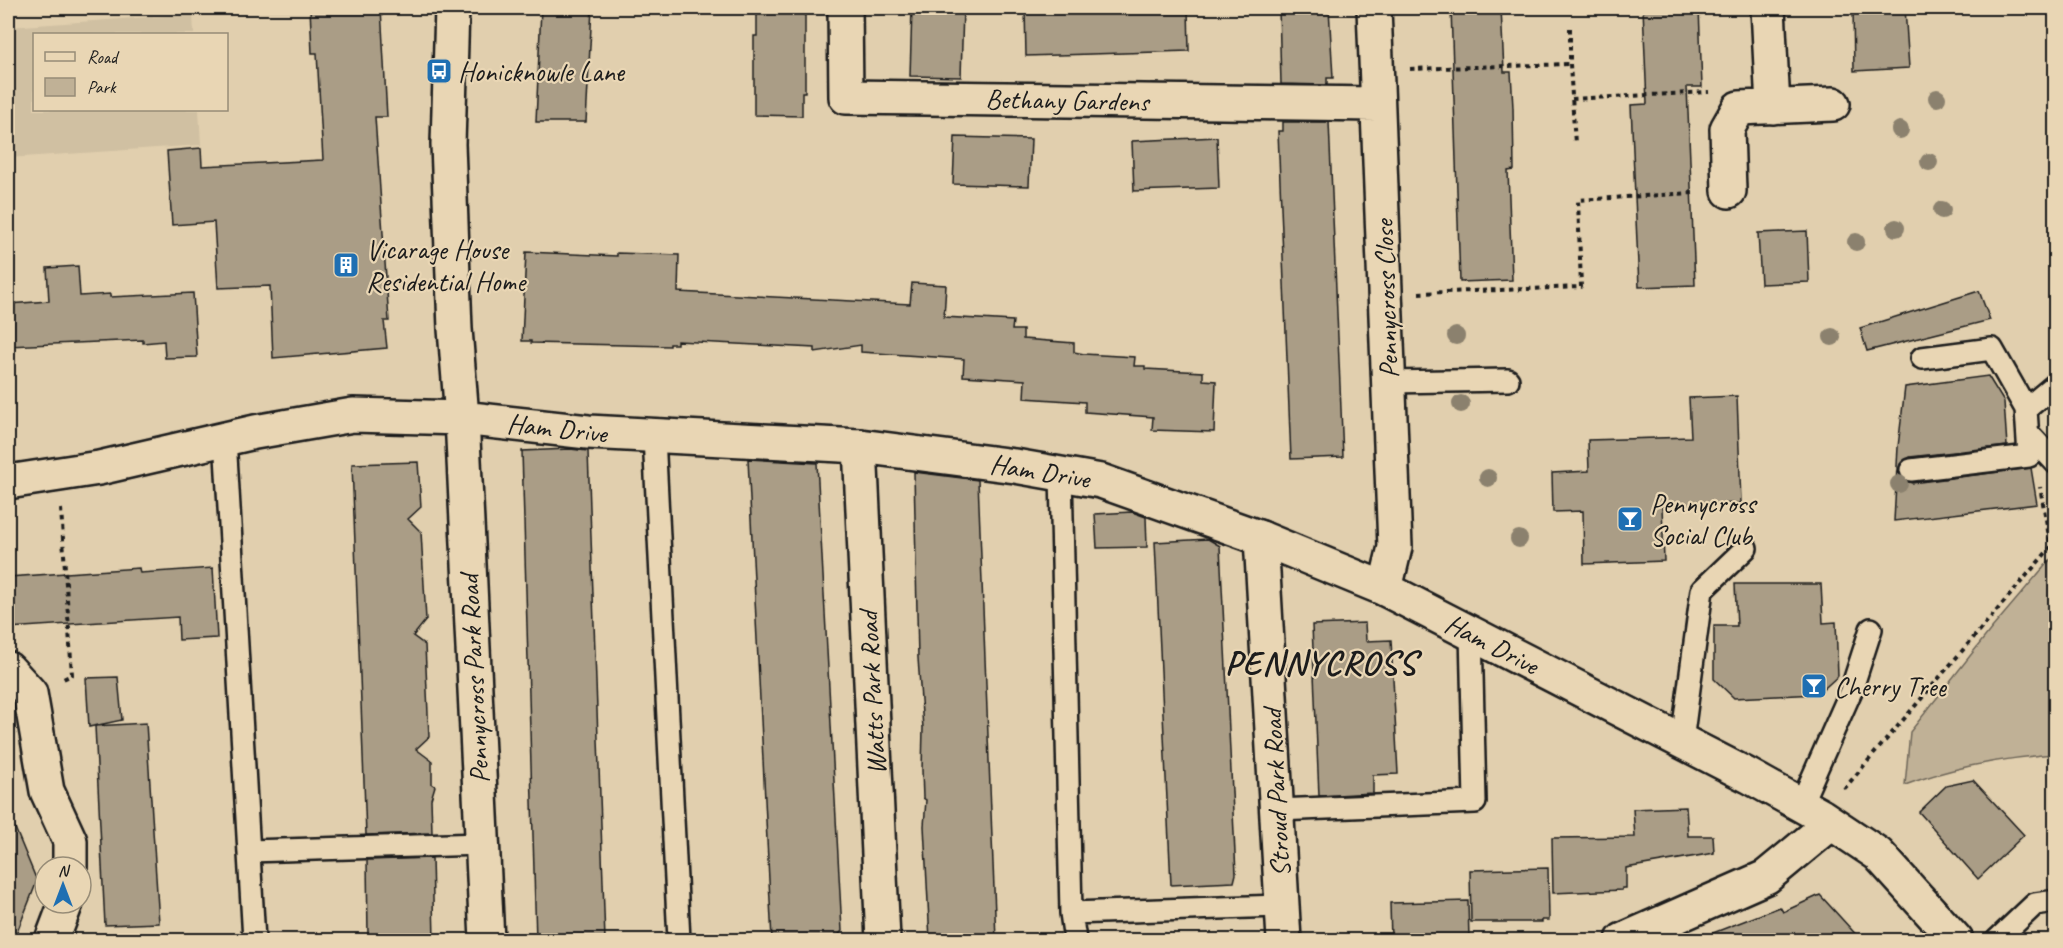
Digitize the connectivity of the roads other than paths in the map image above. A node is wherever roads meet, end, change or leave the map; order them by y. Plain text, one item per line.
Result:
1 (453, 8) edge
2 (845, 8) edge
3 (1374, 8) edge
4 (1768, 8) edge
5 (1377, 104) junction
6 (1833, 104) dead end
7 (1773, 107) junction
8 (1729, 191) road end
9 (1922, 358) dead end
10 (1508, 381) dead end
11 (1389, 382) junction
12 (2055, 384) edge
13 (2026, 409) junction
14 (462, 418) junction
15 (2028, 433) junction
16 (654, 436) junction
17 (225, 438) junction
18 (860, 446) junction
19 (2055, 463) edge
20 (1911, 470) dead end
21 (1061, 474) junction
22 (8, 482) edge
23 (1261, 538) junction
24 (1746, 548) dead end
25 (1385, 589) junction
26 (1871, 629) dead end
27 (1470, 632) junction
28 (8, 669) edge
29 (1682, 741) junction
30 (1276, 810) junction
31 (1818, 815) junction
32 (482, 844) junction
33 (249, 851) junction
34 (70, 855) edge
35 (2055, 902) edge
36 (1282, 906) junction
37 (1071, 913) junction
38 (61, 915) edge
39 (1681, 930) edge
40 (52, 940) edge
41 (254, 940) edge
42 (487, 940) edge
43 (679, 940) edge
44 (883, 940) edge
45 (1075, 940) edge
46 (1284, 940) edge
47 (1623, 940) edge
48 (1956, 940) edge
49 (1997, 940) edge

1 - 14 street
2 - 5 street, Bethany Gardens
3 - 5 street, Pennycross Close
4 - 7 street
5 - 11 street, Pennycross Close
6 - 7 street
7 - 8 street
9 - 13 lane
10 - 11 lane
11 - 25 street, Pennycross Close
12 - 13 lane
13 - 15 lane
14 - 16 street, Ham Drive
14 - 17 street, Ham Drive
14 - 32 street, Pennycross Park Road
15 - 19 lane
15 - 20 lane
16 - 18 street, Ham Drive
16 - 43 lane
17 - 22 street, Ham Drive
17 - 33 lane
18 - 21 street, Ham Drive
18 - 44 street, Watts Park Road
21 - 23 street, Ham Drive
21 - 37 lane
23 - 25 street, Ham Drive
23 - 30 street, Stroud Park Road
24 - 29 lane
25 - 27 street, Ham Drive
26 - 31 lane
27 - 29 street, Ham Drive
27 - 30 lane
28 - 34 street
29 - 31 street, Ham Drive
30 - 36 street, Stroud Park Road
31 - 39 street
31 - 48 street, Ham Drive
32 - 33 lane
32 - 42 street, Pennycross Park Road
33 - 41 lane
35 - 49 lane
36 - 37 lane
36 - 46 street, Stroud Park Road
37 - 45 lane
38 - 40 street
39 - 47 street

